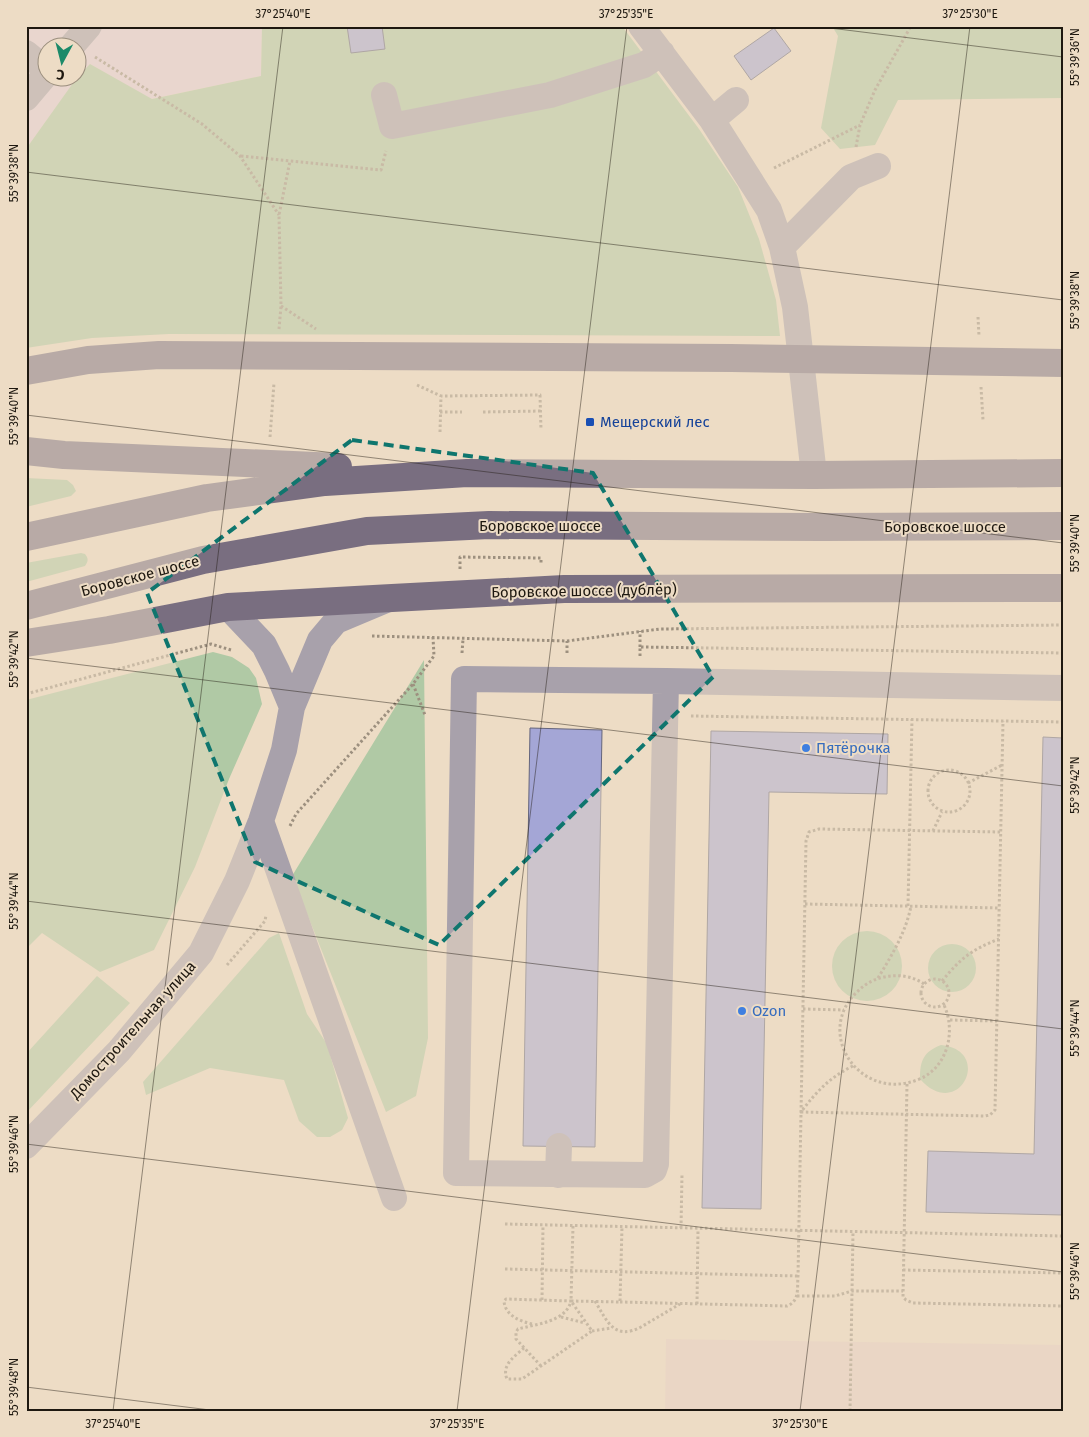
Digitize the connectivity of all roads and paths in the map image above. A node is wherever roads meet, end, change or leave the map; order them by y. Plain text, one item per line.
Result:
1 (89, 26) edge
2 (641, 26) edge
3 (911, 26) edge
4 (79, 38) edge
5 (26, 53) edge
6 (662, 54) junction
7 (95, 56) dead end
8 (38, 63) edge
9 (38, 83) edge
10 (384, 95) dead end
11 (26, 98) edge
12 (736, 100) dead end
13 (712, 120) junction
14 (860, 125) junction
15 (240, 156) junction
16 (290, 161) junction
17 (878, 166) dead end
18 (381, 170) dead end
19 (769, 170) dead end
20 (851, 177) junction
21 (279, 215) junction
22 (782, 247) junction
23 (280, 306) dead end
24 (1063, 363) edge
25 (26, 371) edge
26 (540, 411) junction
27 (440, 412) junction
28 (462, 412) dead end
29 (483, 412) dead end
30 (541, 430) dead end
31 (440, 432) dead end
32 (26, 451) edge
33 (467, 473) junction
34 (1063, 473) edge
35 (814, 475) junction
36 (1063, 526) edge
37 (26, 537) edge
38 (1063, 588) edge
39 (392, 598) junction
40 (26, 606) edge
41 (228, 607) junction
42 (1063, 625) edge
43 (108, 630) junction
44 (640, 631) junction
45 (370, 636) dead end
46 (433, 637) junction
47 (463, 639) junction
48 (26, 643) edge
49 (640, 647) junction
50 (238, 652) dead end
51 (1063, 653) edge
52 (26, 656) edge
53 (462, 659) dead end
54 (639, 681) junction
55 (666, 682) junction
56 (413, 684) junction
57 (1063, 688) edge
58 (26, 694) edge
59 (292, 707) junction
60 (425, 715) dead end
61 (693, 716) dead end
62 (912, 719) junction
63 (1003, 721) junction
64 (1063, 722) edge
65 (1002, 765) junction
66 (968, 783) junction
67 (942, 812) junction
68 (296, 814) dead end
69 (261, 821) junction
70 (910, 830) junction
71 (933, 831) junction
72 (1001, 832) junction
73 (805, 904) junction
74 (910, 906) junction
75 (999, 908) junction
76 (999, 939) junction
77 (877, 978) junction
78 (942, 981) junction
79 (924, 984) junction
80 (943, 1003) junction
81 (803, 1009) junction
82 (844, 1010) junction
83 (950, 1020) junction
84 (997, 1021) junction
85 (853, 1066) junction
86 (907, 1084) junction
87 (801, 1112) junction
88 (906, 1114) junction
89 (26, 1146) edge
90 (559, 1146) dead end
91 (558, 1175) junction
92 (394, 1198) dead end
93 (682, 1212) dead end
94 (505, 1224) dead end
95 (543, 1225) junction
96 (573, 1226) junction
97 (622, 1227) junction
98 (681, 1228) junction
99 (698, 1229) junction
100 (799, 1231) junction
101 (853, 1232) junction
102 (904, 1233) junction
103 (1063, 1236) edge
104 (505, 1269) dead end
105 (542, 1269) junction
106 (572, 1270) junction
107 (904, 1270) junction
108 (621, 1272) junction
109 (698, 1273) junction
110 (1063, 1273) edge
111 (798, 1276) junction
112 (852, 1291) junction
113 (903, 1291) junction
114 (797, 1296) junction
115 (542, 1300) junction
116 (571, 1301) junction
117 (595, 1301) junction
118 (620, 1302) junction
119 (680, 1303) junction
120 (697, 1304) junction
121 (1063, 1306) edge
122 (561, 1317) junction
123 (586, 1323) junction
124 (532, 1324) junction
125 (612, 1328) junction
126 (592, 1331) junction
127 (524, 1348) junction
128 (541, 1366) junction
129 (850, 1411) edge

1 - 4 street
2 - 6 street
3 - 14 path
5 - 8 street
6 - 10 street
6 - 13 street
7 - 15 path
9 - 11 street
12 - 13 street
13 - 22 street
14 - 19 path
14 - 20 path
15 - 16 path
15 - 21 path
16 - 18 path
16 - 21 path
17 - 20 street
20 - 22 street
21 - 23 path
22 - 35 street
24 - 25 main road, bridge
26 - 27 path
26 - 29 path
26 - 30 path
27 - 28 path
27 - 31 path
32 - 33 main road
33 - 35 main road
33 - 37 main road
34 - 35 main road
36 - 40 main road, Боровское шоссе
38 - 39 main road, Боровское шоссе (дублёр)
39 - 41 main road, Боровское шоссе (дублёр)
39 - 59 street, Домостроительная улица
41 - 43 main road, Боровское шоссе (дублёр)
41 - 59 street
42 - 44 path
43 - 48 main road
43 - 52 main road
44 - 47 path
44 - 49 path
45 - 46 path
46 - 47 path
46 - 56 path
47 - 53 path
49 - 51 path
49 - 54 path
50 - 58 path
54 - 55 street
54 - 91 street
55 - 57 street
55 - 91 street
56 - 60 path
56 - 68 path
59 - 69 street, Домостроительная улица
61 - 62 path
62 - 63 path
62 - 70 path
63 - 64 path
63 - 65 path
65 - 66 path
65 - 72 path
66 - 67 path
66 - 67 path
67 - 71 path
69 - 89 street, Домостроительная улица
69 - 92 street
70 - 71 path
70 - 73 path
70 - 74 path
71 - 72 path
72 - 75 path
73 - 74 path
73 - 81 path
74 - 75 path
74 - 77 path
75 - 76 path
76 - 78 path
76 - 84 path
77 - 79 path
77 - 82 path
78 - 79 path
78 - 80 path
79 - 80 path
80 - 83 path
81 - 82 path
81 - 87 path
82 - 85 path
83 - 84 path
83 - 86 path
84 - 88 path
85 - 86 path
85 - 87 path
86 - 88 path
87 - 88 path
87 - 100 path
88 - 102 path
90 - 91 street
93 - 98 path
94 - 95 path
95 - 96 path
95 - 105 path
96 - 97 path
96 - 106 path
97 - 98 path
97 - 108 path
98 - 99 path
99 - 100 path
99 - 109 path
100 - 101 path
100 - 111 path
101 - 102 path
101 - 112 path
102 - 103 path
102 - 107 path
104 - 105 path
105 - 106 path
105 - 115 path
106 - 108 path
106 - 116 path
107 - 110 path
107 - 113 path
108 - 109 path
108 - 118 path
109 - 111 path
109 - 120 path
111 - 114 path
112 - 113 path
112 - 114 path
112 - 129 path
113 - 121 path
114 - 120 path
115 - 116 path
115 - 124 path
116 - 117 path
116 - 122 path
116 - 123 path
117 - 118 path
117 - 125 path
118 - 119 path
119 - 120 path
119 - 125 path
122 - 123 path
122 - 124 path
123 - 126 path
124 - 127 path
125 - 126 path
126 - 128 path
127 - 128 path
127 - 128 path

